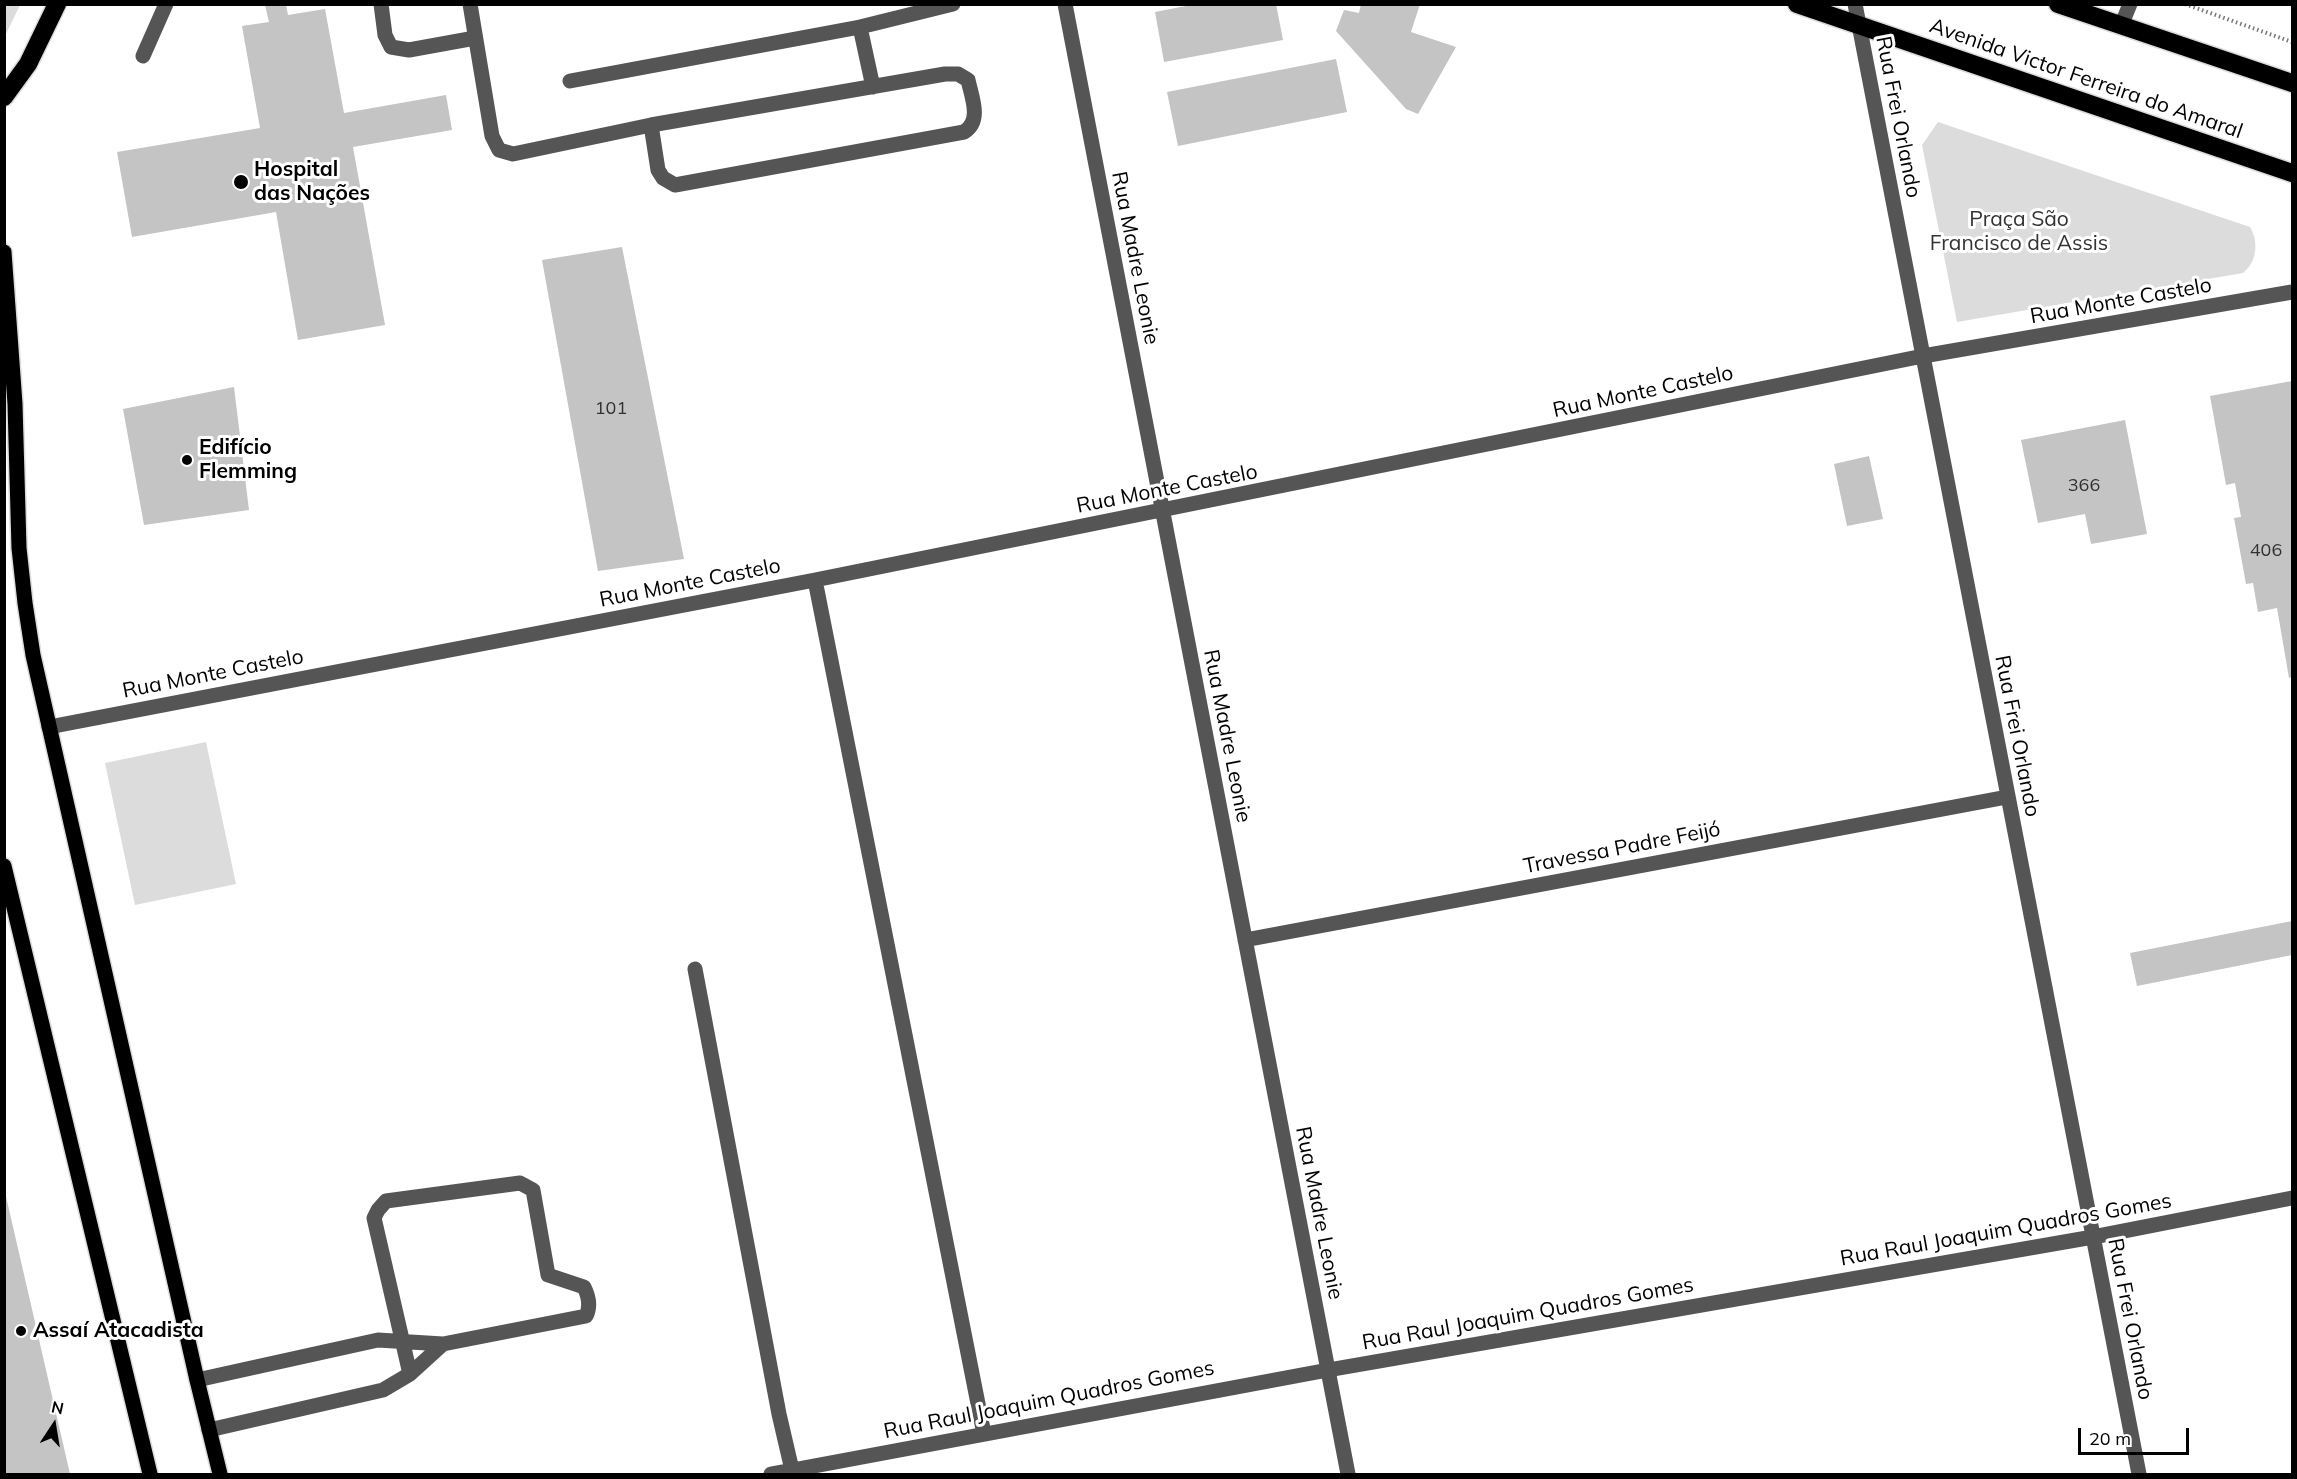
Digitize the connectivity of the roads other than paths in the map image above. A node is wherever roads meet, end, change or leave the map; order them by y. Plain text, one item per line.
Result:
1 (57, 4) edge
2 (166, 4) edge
3 (381, 4) edge
4 (470, 4) edge
5 (953, 4) edge
6 (1065, 4) edge
7 (1797, 4) edge
8 (1855, 4) edge
9 (2058, 4) edge
10 (2130, 4) edge
11 (1859, 26) junction
12 (2121, 26) junction
13 (860, 27) junction
14 (475, 38) junction
15 (143, 56) dead end
16 (570, 81) dead end
17 (2292, 83) edge
18 (873, 87) junction
19 (4, 97) edge
20 (651, 125) junction
21 (2292, 173) edge
22 (4, 252) edge
23 (2292, 292) edge
24 (1923, 356) junction
25 (4, 384) edge
26 (15, 404) junction
27 (1162, 511) junction
28 (815, 580) junction
29 (49, 727) junction
30 (2007, 797) junction
31 (4, 866) edge
32 (1245, 940) junction
33 (694, 969) dead end
34 (2292, 1198) edge
35 (2093, 1237) junction
36 (401, 1341) junction
37 (442, 1344) junction
38 (1328, 1370) junction
39 (410, 1374) junction
40 (197, 1380) junction
41 (208, 1430) junction
42 (984, 1434) junction
43 (792, 1470) junction
44 (150, 1474) edge
45 (220, 1474) edge
46 (771, 1474) edge
47 (1348, 1474) edge
48 (2139, 1474) edge

1 - 19 highway
2 - 15 street
3 - 14 street
4 - 14 street
5 - 13 street
6 - 27 street, Rua Madre Leonie
7 - 11 highway, Avenida Victor Ferreira do Amaral
8 - 11 street, Rua Frei Orlando
9 - 12 highway
10 - 12 street
11 - 21 highway, Avenida Victor Ferreira do Amaral
11 - 24 street, Rua Frei Orlando
12 - 17 highway
13 - 16 street
13 - 18 street
14 - 20 street
18 - 20 street
18 - 20 street
22 - 26 main road
23 - 24 street, Rua Monte Castelo
24 - 27 street, Rua Monte Castelo
24 - 30 street, Rua Frei Orlando
25 - 26 main road
26 - 29 main road
27 - 28 street, Rua Monte Castelo
27 - 32 street, Rua Madre Leonie
28 - 29 street, Rua Monte Castelo
28 - 42 street
29 - 40 main road
30 - 32 street, Travessa Padre Feijó
30 - 35 street, Rua Frei Orlando
31 - 44 main road
32 - 38 street, Rua Madre Leonie
33 - 43 street
34 - 35 street, Rua Raul Joaquim Quadros Gomes
35 - 38 street, Rua Raul Joaquim Quadros Gomes
35 - 48 street, Rua Frei Orlando
36 - 37 street
36 - 37 street
36 - 39 street
36 - 40 street
37 - 39 street
38 - 42 street, Rua Raul Joaquim Quadros Gomes
38 - 47 street, Rua Madre Leonie
39 - 41 street
40 - 41 main road
41 - 45 main road
42 - 43 street, Rua Raul Joaquim Quadros Gomes
43 - 46 street, Rua Raul Joaquim Quadros Gomes

